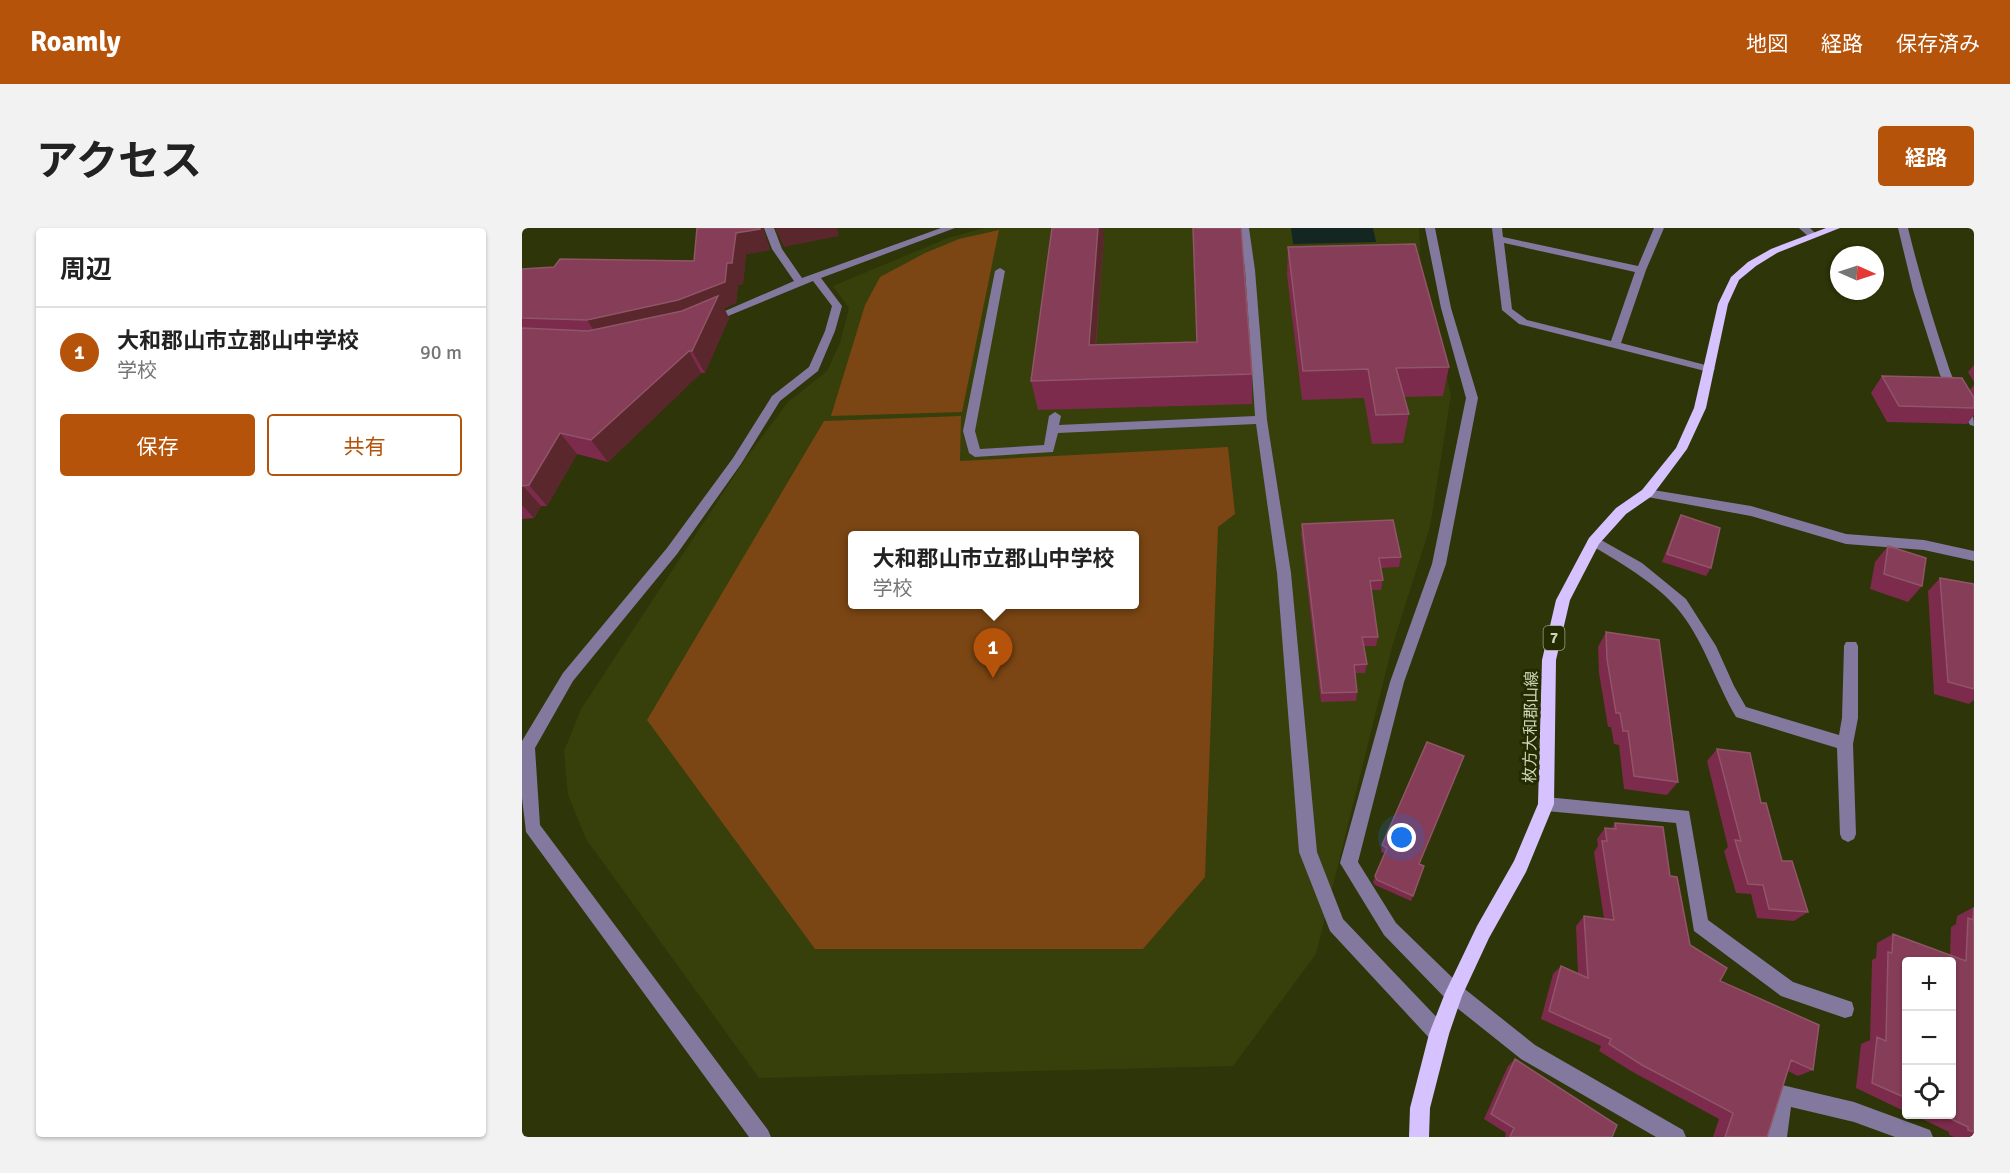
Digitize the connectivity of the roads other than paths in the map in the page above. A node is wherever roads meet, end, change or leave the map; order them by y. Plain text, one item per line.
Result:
1 (769, 228) edge
2 (950, 228) edge
3 (1244, 228) edge
4 (1430, 228) edge
5 (1659, 228) edge
6 (1835, 228) edge
7 (1903, 228) edge
8 (1808, 232) edge
9 (1498, 233) edge
10 (1641, 270) junction
11 (1000, 271) dead end
12 (816, 278) junction
13 (800, 282) junction
14 (694, 327) edge
15 (1615, 345) junction
16 (1709, 369) junction
17 (1055, 416) dead end
18 (1261, 420) junction
19 (1974, 422) edge
20 (1054, 429) junction
21 (1647, 493) junction
22 (1594, 541) junction
23 (1974, 556) edge
24 (1851, 646) dead end
25 (1845, 744) junction
26 (1546, 804) junction
27 (1848, 834) dead end
28 (1454, 993) junction
29 (1845, 1009) dead end
30 (1439, 1034) junction
31 (761, 1137) edge
32 (1419, 1137) edge
33 (1676, 1137) edge
34 (1777, 1137) edge
35 (1923, 1137) edge

1 - 13 street
2 - 12 street
3 - 18 street
4 - 28 street
5 - 10 street
6 - 8 main road, 枚方大和郡山線 / 7
7 - 19 street
8 - 16 main road, 枚方大和郡山線 / 7
9 - 10 street
9 - 15 street
10 - 15 street
11 - 20 street
12 - 13 street
12 - 31 street
13 - 14 street
15 - 16 street
16 - 21 main road, 枚方大和郡山線 / 7
17 - 20 street
18 - 20 street
18 - 30 street
21 - 22 main road, 枚方大和郡山線 / 7
21 - 23 street
22 - 25 street
22 - 26 main road, 枚方大和郡山線 / 7
24 - 25 street
25 - 27 street
26 - 28 main road, 枚方大和郡山線 / 7
26 - 29 street
28 - 30 main road, 枚方大和郡山線 / 7
28 - 33 street
30 - 32 main road, 枚方大和郡山線 / 7
34 - 35 street

